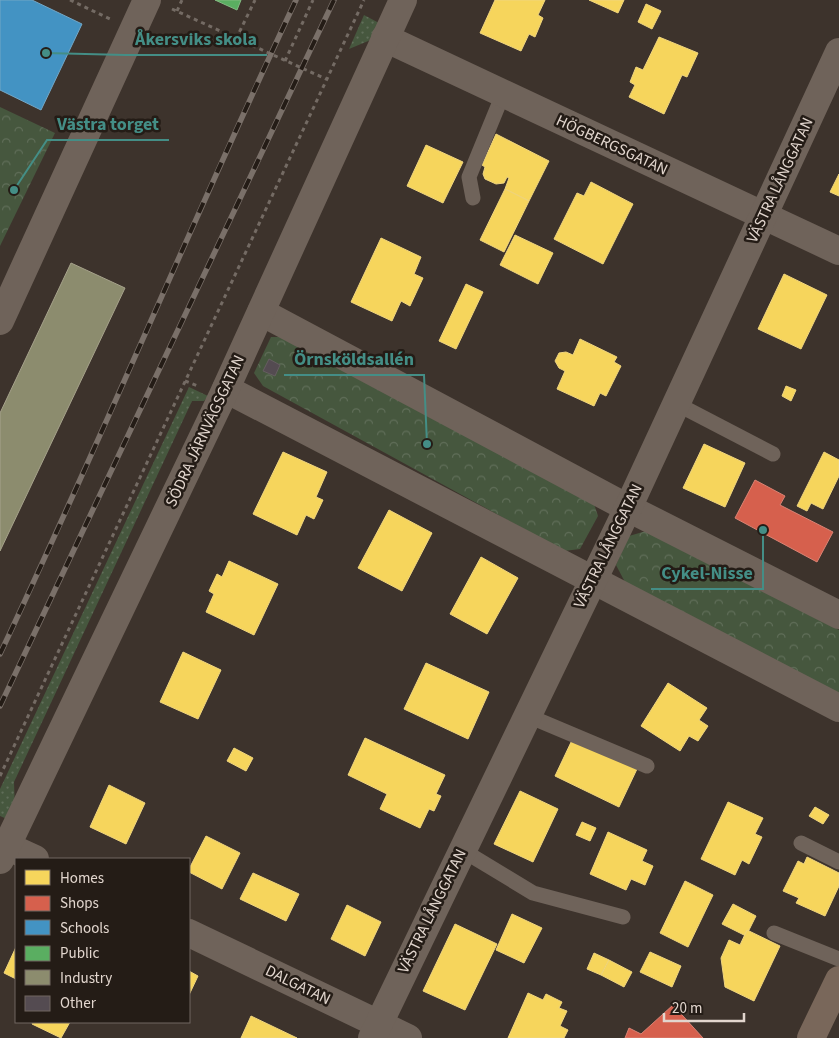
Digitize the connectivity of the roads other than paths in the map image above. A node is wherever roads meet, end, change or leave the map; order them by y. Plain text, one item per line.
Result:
1 (403, 0) edge
2 (158, 4) edge
3 (385, 38) junction
4 (839, 52) edge
5 (503, 94) junction
6 (473, 198) dead end
7 (764, 216) junction
8 (839, 251) edge
9 (261, 312) junction
10 (0, 321) edge
11 (226, 389) junction
12 (677, 404) junction
13 (774, 454) dead end
14 (628, 508) junction
15 (592, 579) junction
16 (839, 615) edge
17 (839, 708) edge
18 (526, 715) junction
19 (647, 766) dead end
20 (801, 843) dead end
21 (2, 849) edge
22 (462, 850) junction
23 (32, 858) edge
24 (839, 862) edge
25 (623, 917) dead end
26 (774, 933) dead end
27 (190, 934) edge
28 (839, 959) edge
29 (839, 980) edge
30 (375, 1031) edge
31 (408, 1038) edge
32 (811, 1038) edge

1 - 3 street, SÖDRA JÄRNVÄGSGATAN
2 - 10 street
3 - 5 street, HÖGBERGSGATAN
3 - 9 street, SÖDRA JÄRNVÄGSGATAN
4 - 7 street, VÄSTRA LÅNGGATAN
5 - 6 lane
5 - 7 street, HÖGBERGSGATAN
7 - 8 street, HÖGBERGSGATAN
7 - 12 street, VÄSTRA LÅNGGATAN
9 - 11 street, SÖDRA JÄRNVÄGSGATAN
9 - 14 street
11 - 15 street
11 - 21 street, SÖDRA JÄRNVÄGSGATAN
12 - 13 lane
12 - 14 street, VÄSTRA LÅNGGATAN
14 - 15 street, VÄSTRA LÅNGGATAN
14 - 16 street
15 - 17 street
15 - 18 street, VÄSTRA LÅNGGATAN
18 - 19 lane
18 - 22 street, VÄSTRA LÅNGGATAN
20 - 24 lane
21 - 23 street
22 - 25 lane
22 - 30 street, VÄSTRA LÅNGGATAN
26 - 28 lane
27 - 30 street, DALGATAN
29 - 32 highway
30 - 31 street, DALGATAN

